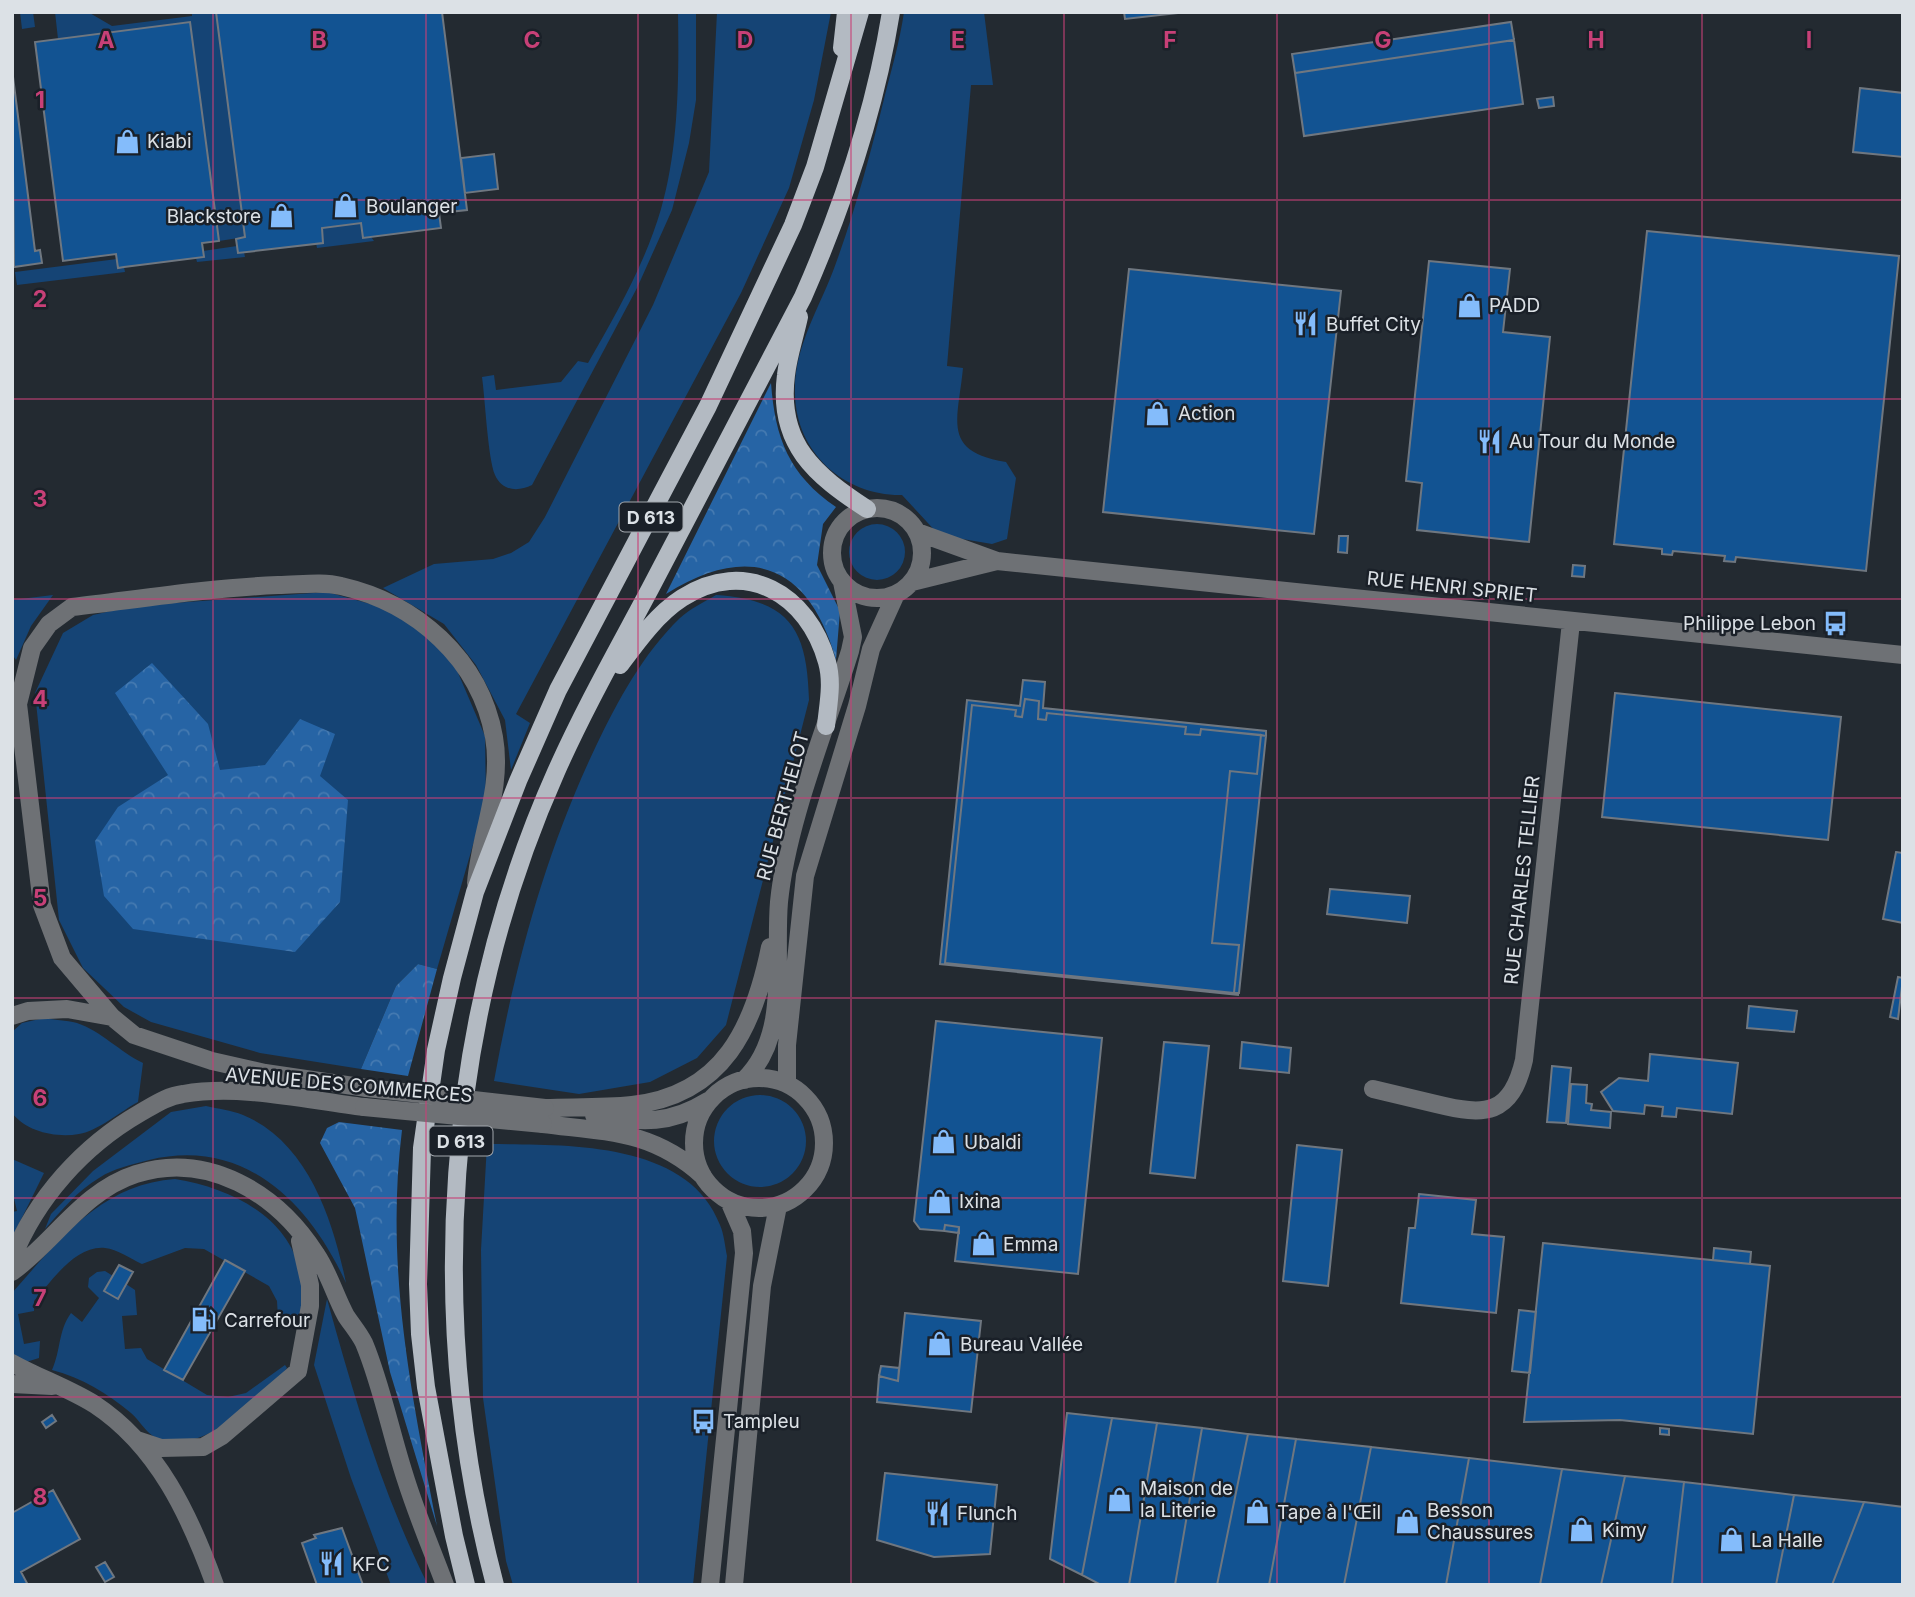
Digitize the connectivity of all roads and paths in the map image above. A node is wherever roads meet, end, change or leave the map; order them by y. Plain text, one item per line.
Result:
1 (846, 12) edge
2 (860, 12) edge
3 (891, 12) edge
4 (822, 140) junction
5 (803, 297) junction
6 (867, 509) junction
7 (917, 532) junction
8 (997, 561) junction
9 (842, 582) junction
10 (912, 582) junction
11 (896, 594) junction
12 (1571, 622) junction
13 (1903, 655) edge
14 (584, 713) junction
15 (827, 726) junction
16 (475, 892) junction
17 (779, 902) junction
18 (12, 1016) edge
19 (112, 1017) junction
20 (744, 1080) junction
21 (787, 1084) junction
22 (1373, 1089) dead end
23 (711, 1099) junction
24 (544, 1116) junction
25 (703, 1176) junction
26 (729, 1201) junction
27 (778, 1206) junction
28 (288, 1219) junction
29 (12, 1259) edge
30 (12, 1272) edge
31 (12, 1363) edge
32 (12, 1384) edge
33 (59, 1386) junction
34 (137, 1440) junction
35 (215, 1585) edge
36 (445, 1585) edge
37 (466, 1585) edge
38 (495, 1585) edge
39 (710, 1585) edge
40 (734, 1585) edge

1 - 4 main road
2 - 4 main road, D 613
3 - 5 main road, D 613
4 - 16 main road, D 613
5 - 6 main road
5 - 14 main road, D 613
6 - 7 street
6 - 9 street
7 - 8 street
7 - 10 street
8 - 10 street
8 - 12 street, RUE HENRI SPRIET
9 - 11 street
9 - 15 street, RUE BERTHELOT
10 - 11 street
11 - 21 street, RUE BERTHELOT
12 - 13 street, RUE HENRI SPRIET
12 - 22 street, RUE CHARLES TELLIER
14 - 15 main road
14 - 38 main road, D 613
15 - 17 street, RUE BERTHELOT
16 - 19 street
16 - 37 main road, D 613
17 - 20 street, RUE BERTHELOT
17 - 24 street
18 - 19 street, AVENUE DES COMMERCES
19 - 24 street, AVENUE DES COMMERCES, bridge
20 - 21 street
20 - 23 street
21 - 27 street
23 - 24 street, AVENUE DES COMMERCES
23 - 25 street
24 - 25 street, AVENUE DES COMMERCES
24 - 29 street, AVENUE DES COMMERCES, bridge
25 - 26 street
26 - 27 street
26 - 39 street
27 - 40 street
28 - 30 street
28 - 34 street
28 - 36 street
31 - 33 street
32 - 33 street
33 - 34 street
34 - 35 street

